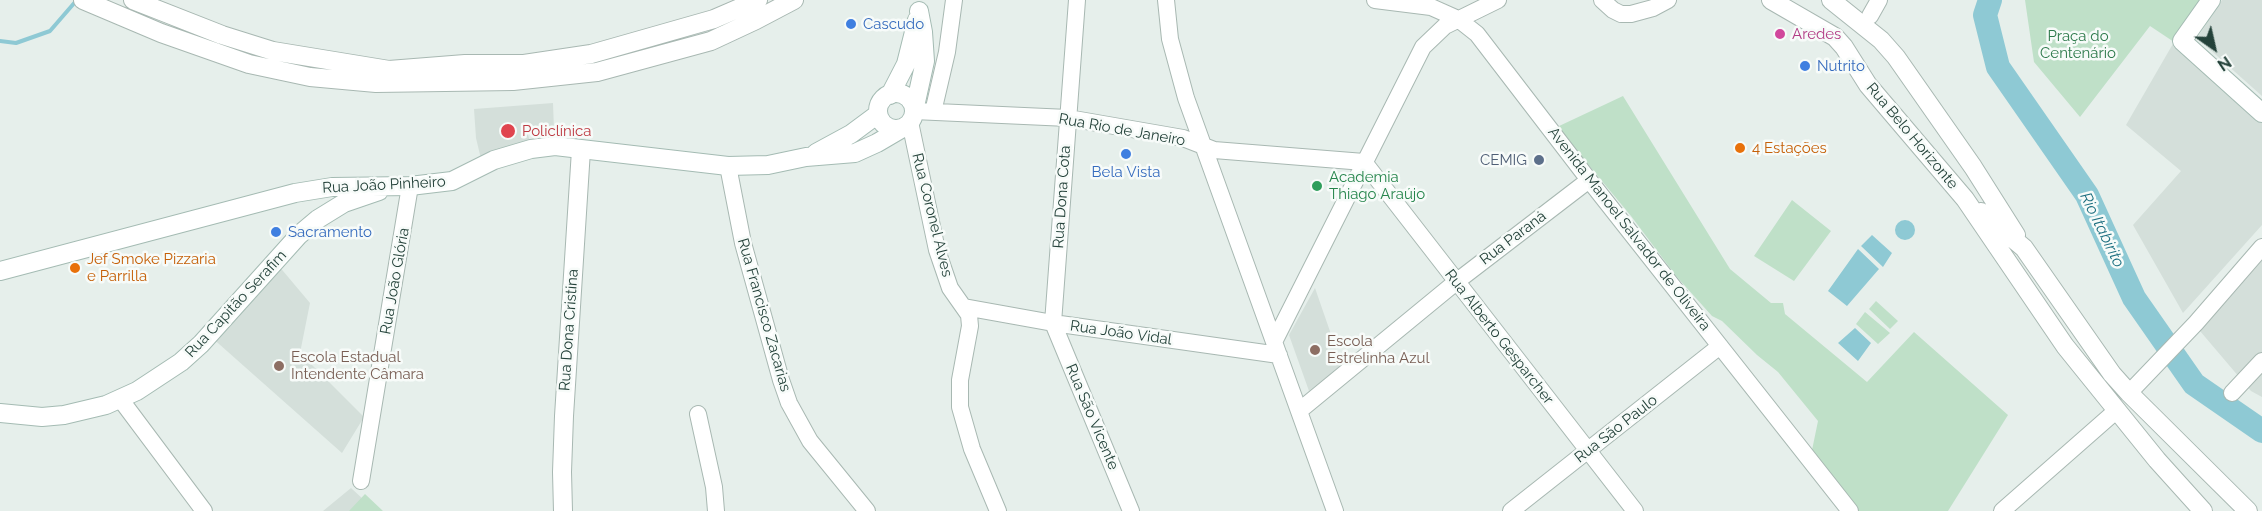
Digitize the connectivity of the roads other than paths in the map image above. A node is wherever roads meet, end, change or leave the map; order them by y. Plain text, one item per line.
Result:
1 (133, 0) edge
2 (758, 0) edge
3 (794, 0) edge
4 (954, 0) edge
5 (1077, 0) edge
6 (1166, 0) edge
7 (1375, 0) edge
8 (1498, 0) edge
9 (1602, 0) edge
10 (1668, 0) edge
11 (1771, 0) edge
12 (1831, 0) edge
13 (1850, 0) edge
14 (2211, 0) edge
15 (88, 3) edge
16 (919, 6) edge
17 (1870, 13) edge
18 (1458, 19) junction
19 (1844, 46) junction
20 (890, 95) junction
21 (933, 112) junction
22 (2262, 113) edge
23 (878, 114) junction
24 (1068, 118) junction
25 (910, 120) junction
26 (1203, 146) junction
27 (581, 150) junction
28 (806, 157) junction
29 (1364, 162) junction
30 (728, 166) junction
31 (1589, 180) junction
32 (403, 186) junction
33 (315, 189) junction
34 (1965, 199) junction
35 (318, 219) junction
36 (2262, 247) edge
37 (2024, 249) junction
38 (0, 271) edge
39 (1456, 282) junction
40 (2030, 296) junction
41 (964, 307) junction
42 (1053, 323) junction
43 (1720, 346) junction
44 (1277, 349) junction
45 (2262, 361) edge
46 (2129, 393) junction
47 (2232, 393) dead end
48 (121, 400) junction
49 (2117, 410) junction
50 (1299, 411) junction
51 (0, 413) edge
52 (698, 414) dead end
53 (1588, 451) junction
54 (361, 482) dead end
55 (204, 511) edge
56 (563, 511) edge
57 (716, 511) edge
58 (867, 511) edge
59 (998, 511) edge
60 (1131, 511) edge
61 (1335, 511) edge
62 (1512, 511) edge
63 (1635, 511) edge
64 (1850, 511) edge
65 (2002, 511) edge
66 (2203, 511) edge
67 (2248, 511) edge

1 - 2 street
3 - 15 street
4 - 21 street
5 - 24 street, Rua Dona Cota
6 - 26 street
7 - 18 street, Avenida Manoel Salvador de Oliveira
8 - 18 street
9 - 10 street
11 - 19 street, Rua Belo Horizonte
12 - 17 street
13 - 17 street
14 - 22 street
16 - 20 street
16 - 25 street
17 - 19 street
17 - 37 street, Rua Belo Horizonte
18 - 29 street
18 - 31 street, Avenida Manoel Salvador de Oliveira
19 - 34 street, Rua Belo Horizonte
20 - 23 street
20 - 25 street
21 - 24 street, Rua Rio de Janeiro
21 - 25 street, Rua Rio de Janeiro
23 - 25 street
23 - 28 street
24 - 26 street, Rua Rio de Janeiro
24 - 42 street, Rua Dona Cota
25 - 28 street
25 - 41 street, Rua Coronel Alves
26 - 29 street, Rua Rio de Janeiro
26 - 44 street
27 - 30 street, Rua João Pinheiro
27 - 32 street, Rua João Pinheiro
27 - 56 street, Rua Dona Cristina
28 - 30 street, Rua João Pinheiro
29 - 39 street, Rua Alberto Gesparcher
29 - 44 street
30 - 58 street, Rua Francisco Zacarias
31 - 39 street, Rua Paraná
31 - 43 street, Avenida Manoel Salvador de Oliveira
32 - 33 street, Rua João Pinheiro
32 - 35 street, Rua Capitão Serafim
32 - 54 street, Rua João Glória
33 - 35 street
33 - 38 street, Rua João Pinheiro
34 - 37 street
34 - 40 street, Rua Belo Horizonte
35 - 48 street, Rua Capitão Serafim
36 - 46 street
37 - 40 street, Rua Belo Horizonte
37 - 46 street
39 - 50 street, Rua Paraná
39 - 53 street, Rua Alberto Gesparcher
40 - 49 street, Rua Belo Horizonte
41 - 42 street, Rua João Vidal
41 - 59 street, Rua Coronel Alves
42 - 44 street, Rua João Vidal
42 - 60 street, Rua São Vicente
43 - 53 street, Rua São Paulo
43 - 64 street, Avenida Manoel Salvador de Oliveira
44 - 50 street
45 - 47 street
46 - 67 street
48 - 51 street, Rua Capitão Serafim
48 - 55 street
49 - 65 street
49 - 66 street, Rua Belo Horizonte
50 - 61 street
52 - 57 street
53 - 62 street, Rua São Paulo
53 - 63 street, Rua Alberto Gesparcher

